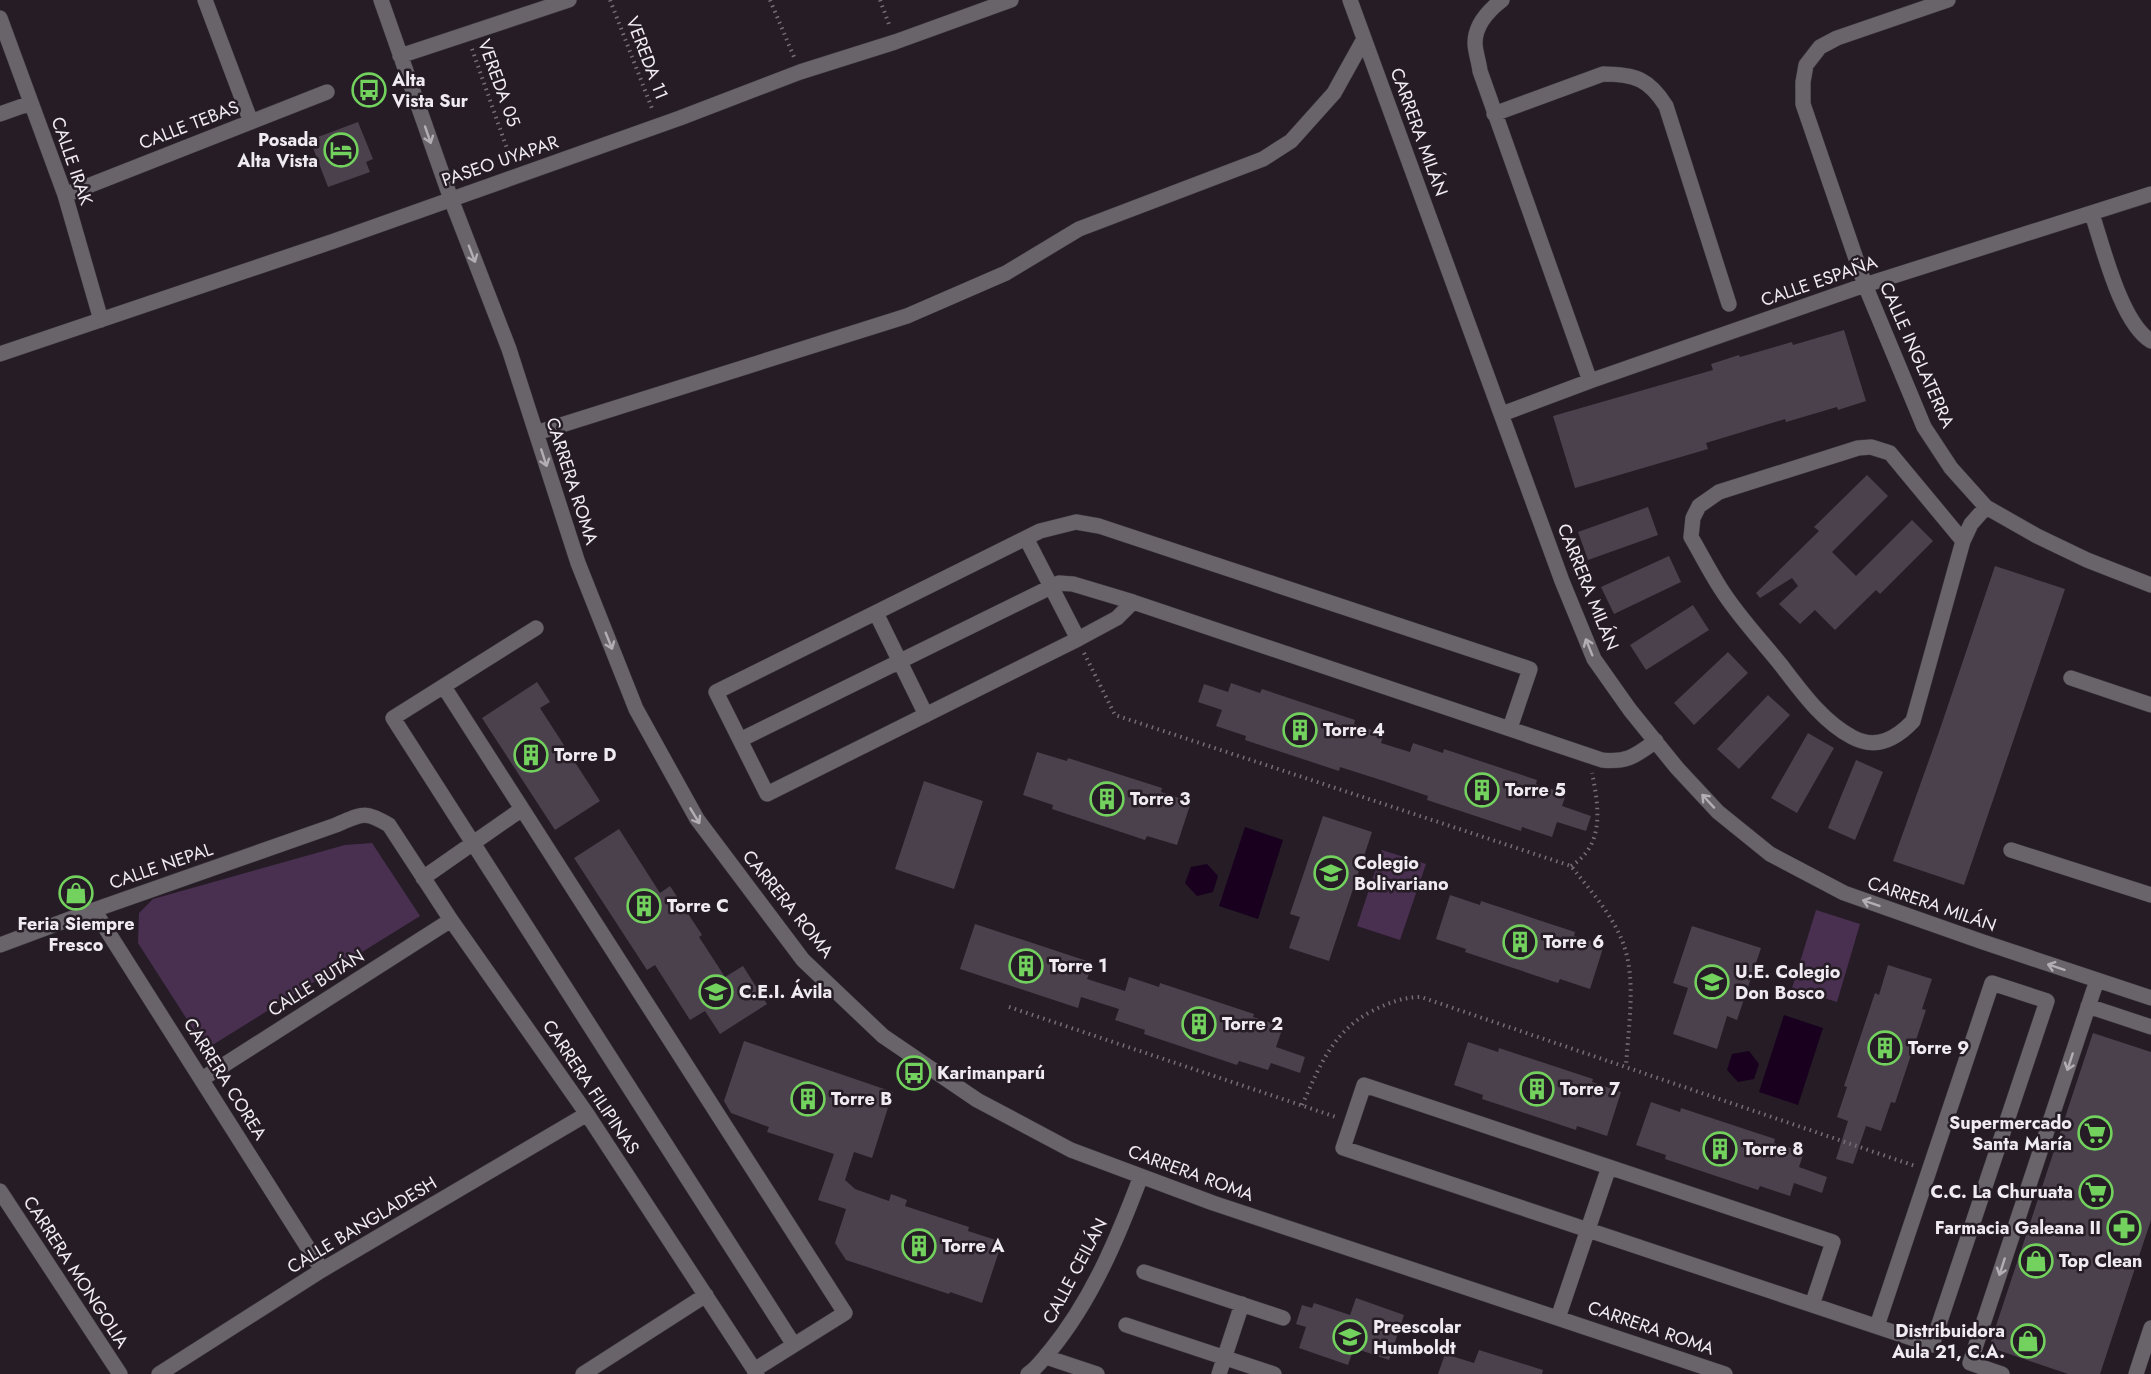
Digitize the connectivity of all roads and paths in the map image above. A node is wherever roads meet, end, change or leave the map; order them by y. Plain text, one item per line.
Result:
1 (206, 0) edge
2 (381, 0) edge
3 (569, 0) edge
4 (610, 0) edge
5 (770, 0) edge
6 (880, 0) edge
7 (1350, 0) edge
8 (1502, 0) edge
9 (1948, 0) edge
10 (1004, 1) edge
11 (540, 5) edge
12 (0, 18) edge
13 (467, 34) junction
14 (1364, 39) junction
15 (895, 42) junction
16 (400, 56) junction
17 (800, 72) junction
18 (327, 92) dead end
19 (31, 103) junction
20 (0, 114) edge
21 (1494, 114) junction
22 (251, 122) junction
23 (658, 126) junction
24 (517, 176) junction
25 (2151, 194) edge
26 (65, 195) junction
27 (451, 199) junction
28 (2092, 214) junction
29 (1865, 285) junction
30 (1729, 304) dead end
31 (101, 320) junction
32 (2151, 341) edge
33 (0, 354) edge
34 (1590, 381) junction
35 (1503, 414) junction
36 (536, 433) junction
37 (1986, 507) junction
38 (1026, 538) junction
39 (1963, 541) junction
40 (2151, 585) edge
41 (1051, 586) junction
42 (1133, 602) junction
43 (876, 612) junction
44 (537, 628) dead end
45 (1078, 639) junction
46 (900, 662) junction
47 (2071, 678) dead end
48 (444, 687) junction
49 (2151, 705) edge
50 (926, 715) junction
51 (1510, 728) junction
52 (740, 740) junction
53 (1656, 741) junction
54 (1589, 756) junction
55 (522, 809) junction
56 (389, 825) joint
57 (473, 843) junction
58 (2011, 850) dead end
59 (1571, 866) junction
60 (423, 878) junction
61 (2151, 895) edge
62 (94, 910) junction
63 (451, 920) junction
64 (0, 945) edge
65 (2097, 980) junction
66 (2151, 998) edge
67 (2088, 1006) junction
68 (1009, 1008) dead end
69 (2151, 1027) edge
70 (1626, 1067) junction
71 (202, 1079) junction
72 (1302, 1105) junction
73 (587, 1114) junction
74 (1352, 1122) junction
75 (1609, 1167) junction
76 (1929, 1171) junction
77 (1141, 1176) junction
78 (0, 1191) edge
79 (6, 1214) edge
80 (1588, 1230) junction
81 (322, 1270) junction
82 (1144, 1272) dead end
83 (706, 1295) junction
84 (1242, 1304) junction
85 (1812, 1305) junction
86 (1283, 1318) dead end
87 (1558, 1318) junction
88 (1126, 1325) dead end
89 (1877, 1326) junction
90 (2151, 1328) edge
91 (794, 1345) junction
92 (1046, 1357) junction
93 (1225, 1357) junction
94 (755, 1372) edge
95 (120, 1374) edge
96 (159, 1374) edge
97 (583, 1374) edge
98 (1028, 1374) edge
99 (1097, 1374) edge
100 (1219, 1374) edge
101 (1274, 1374) edge
102 (1725, 1374) edge
103 (1999, 1374) edge
104 (2136, 1374) edge

1 - 22 street
2 - 16 street, CARRERA ROMA
3 - 11 street
4 - 23 path, VEREDA 11
5 - 17 path
6 - 15 path
7 - 14 street, CARRERA MILÁN
8 - 21 street
9 - 29 street, CALLE INGLATERRA
10 - 15 street, PASEO UYAPAR
11 - 13 street
12 - 19 street, CALLE IRAK
13 - 16 street
13 - 24 path, VEREDA 05
14 - 35 street, CARRERA MILÁN
14 - 36 street
15 - 17 street, PASEO UYAPAR
16 -> 27 street, CARRERA ROMA
17 - 23 street, PASEO UYAPAR
18 - 22 street, CALLE TEBAS
19 - 20 street
19 - 26 street, CALLE IRAK
21 - 30 street
21 - 34 street
22 - 26 street, CALLE TEBAS
23 - 24 street, PASEO UYAPAR
24 - 27 street, PASEO UYAPAR
25 - 28 street, CALLE ESPAÑA
26 - 31 street, CALLE IRAK
27 - 31 street, PASEO UYAPAR
27 -> 36 street, CARRERA ROMA
28 - 29 street, CALLE ESPAÑA
28 - 32 street
29 - 34 street, CALLE ESPAÑA
29 - 37 street, CALLE INGLATERRA
31 - 33 street, PASEO UYAPAR
34 - 35 street, CALLE ESPAÑA
53 -> 35 street, CARRERA MILÁN
36 -> 77 street, CARRERA ROMA
37 - 39 street
37 - 40 street, CALLE INGLATERRA
38 - 41 street
38 - 43 street
38 - 51 street
39 - 39 street
41 - 42 street
41 - 45 street
41 - 46 street
42 - 45 street
42 - 51 street
43 - 46 street
43 - 52 street
44 - 48 street
45 - 50 street
45 - 59 path
46 - 50 street
46 - 52 street
47 - 49 street
48 - 55 street
48 - 57 street
50 - 52 street
51 - 54 street
53 - 54 street
65 -> 53 street, CARRERA MILÁN
54 - 59 path
55 - 57 street
55 - 91 street
56 - 60 street, CARRERA FILIPINAS
56 - 62 street, CALLE NEPAL
57 - 60 street
57 - 91 street
58 - 61 street
59 - 70 path
60 - 63 street, CARRERA FILIPINAS
62 - 64 street, CALLE NEPAL
62 - 71 street, CARRERA COREA
63 - 71 street, CALLE BUTÁN
63 - 73 street, CARRERA FILIPINAS
65 - 66 street, CARRERA MILÁN
65 - 67 street
67 - 69 street
67 -> 103 street
68 - 72 path
70 - 72 path
70 - 76 path
71 - 81 street, CARRERA COREA
72 - 74 path
73 - 81 street, CALLE BANGLADESH
73 - 83 street, CARRERA FILIPINAS
74 - 75 street
74 - 80 street
75 - 80 street
75 - 85 street
76 - 89 street
76 - 89 street
77 - 87 street, CARRERA ROMA
77 - 92 street, CALLE CEILÁN
78 - 79 street, CARRERA MONGOLIA
79 - 95 street, CARRERA MONGOLIA
80 - 85 street
80 - 87 street
81 - 96 street, CALLE BANGLADESH
82 - 84 street
83 - 94 street, CARRERA FILIPINAS
83 - 97 street
84 - 86 street
84 - 93 street
85 - 89 street
87 - 102 street, CARRERA ROMA
88 - 93 street
90 - 104 street
91 - 94 street
92 - 98 street, CALLE CEILÁN
92 - 99 street
93 - 100 street
93 - 101 street

